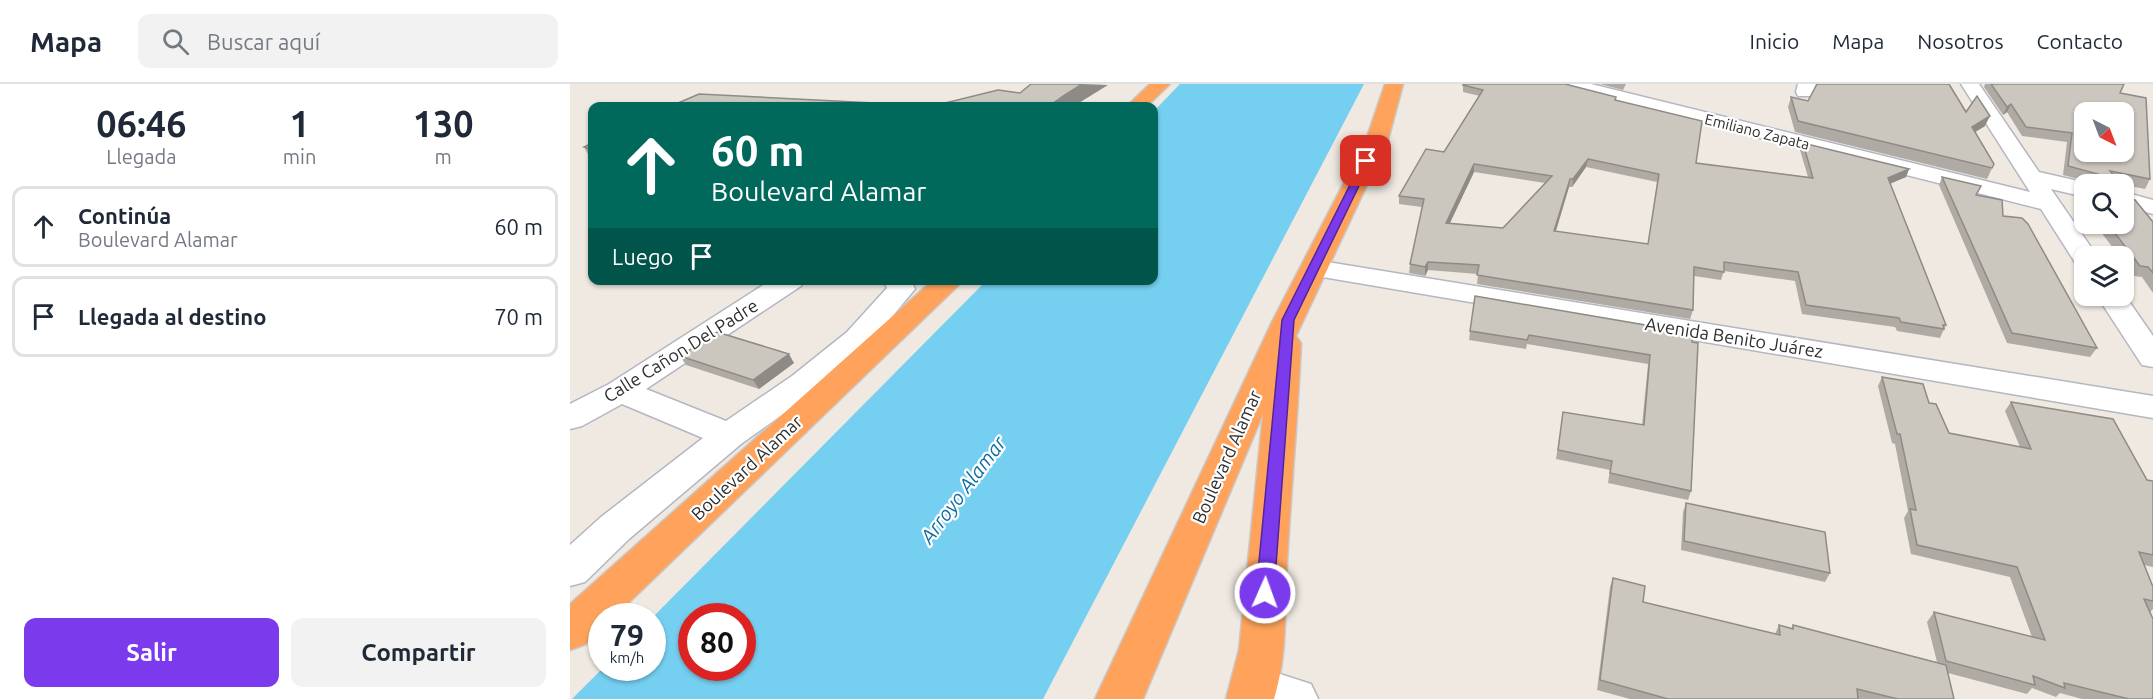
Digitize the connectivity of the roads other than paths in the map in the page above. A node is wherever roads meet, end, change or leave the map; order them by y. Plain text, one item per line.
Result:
1 (1161, 84) edge
2 (1394, 84) edge
3 (1569, 84) edge
4 (1970, 84) edge
5 (1141, 102) edge
6 (2032, 177) junction
7 (2074, 187) edge
8 (2134, 202) edge
9 (2049, 204) junction
10 (2153, 207) edge
11 (2077, 246) edge
12 (1315, 268) junction
13 (783, 285) edge
14 (899, 285) edge
15 (945, 285) edge
16 (2118, 306) edge
17 (1288, 320) junction
18 (2153, 358) edge
19 (621, 391) junction
20 (2153, 407) edge
21 (570, 418) edge
22 (729, 436) junction
23 (570, 570) edge
24 (570, 631) edge
25 (1266, 695) edge
26 (1119, 699) edge

1 - 5 highway
2 - 12 highway, Boulevard Alamar
3 - 9 street, Emiliano Zapata
4 - 6 street
6 - 7 street
6 - 9 street
8 - 10 street
9 - 11 street
12 - 17 highway, Boulevard Alamar
12 - 20 street, Avenida Benito Juárez
13 - 19 street, Calle Cañon Del Padre
14 - 22 street
15 - 24 highway, Boulevard Alamar
16 - 18 street
17 - 25 highway
17 - 26 highway, Boulevard Alamar
19 - 21 street, Calle Cañon Del Padre
19 - 22 street
22 - 23 street

